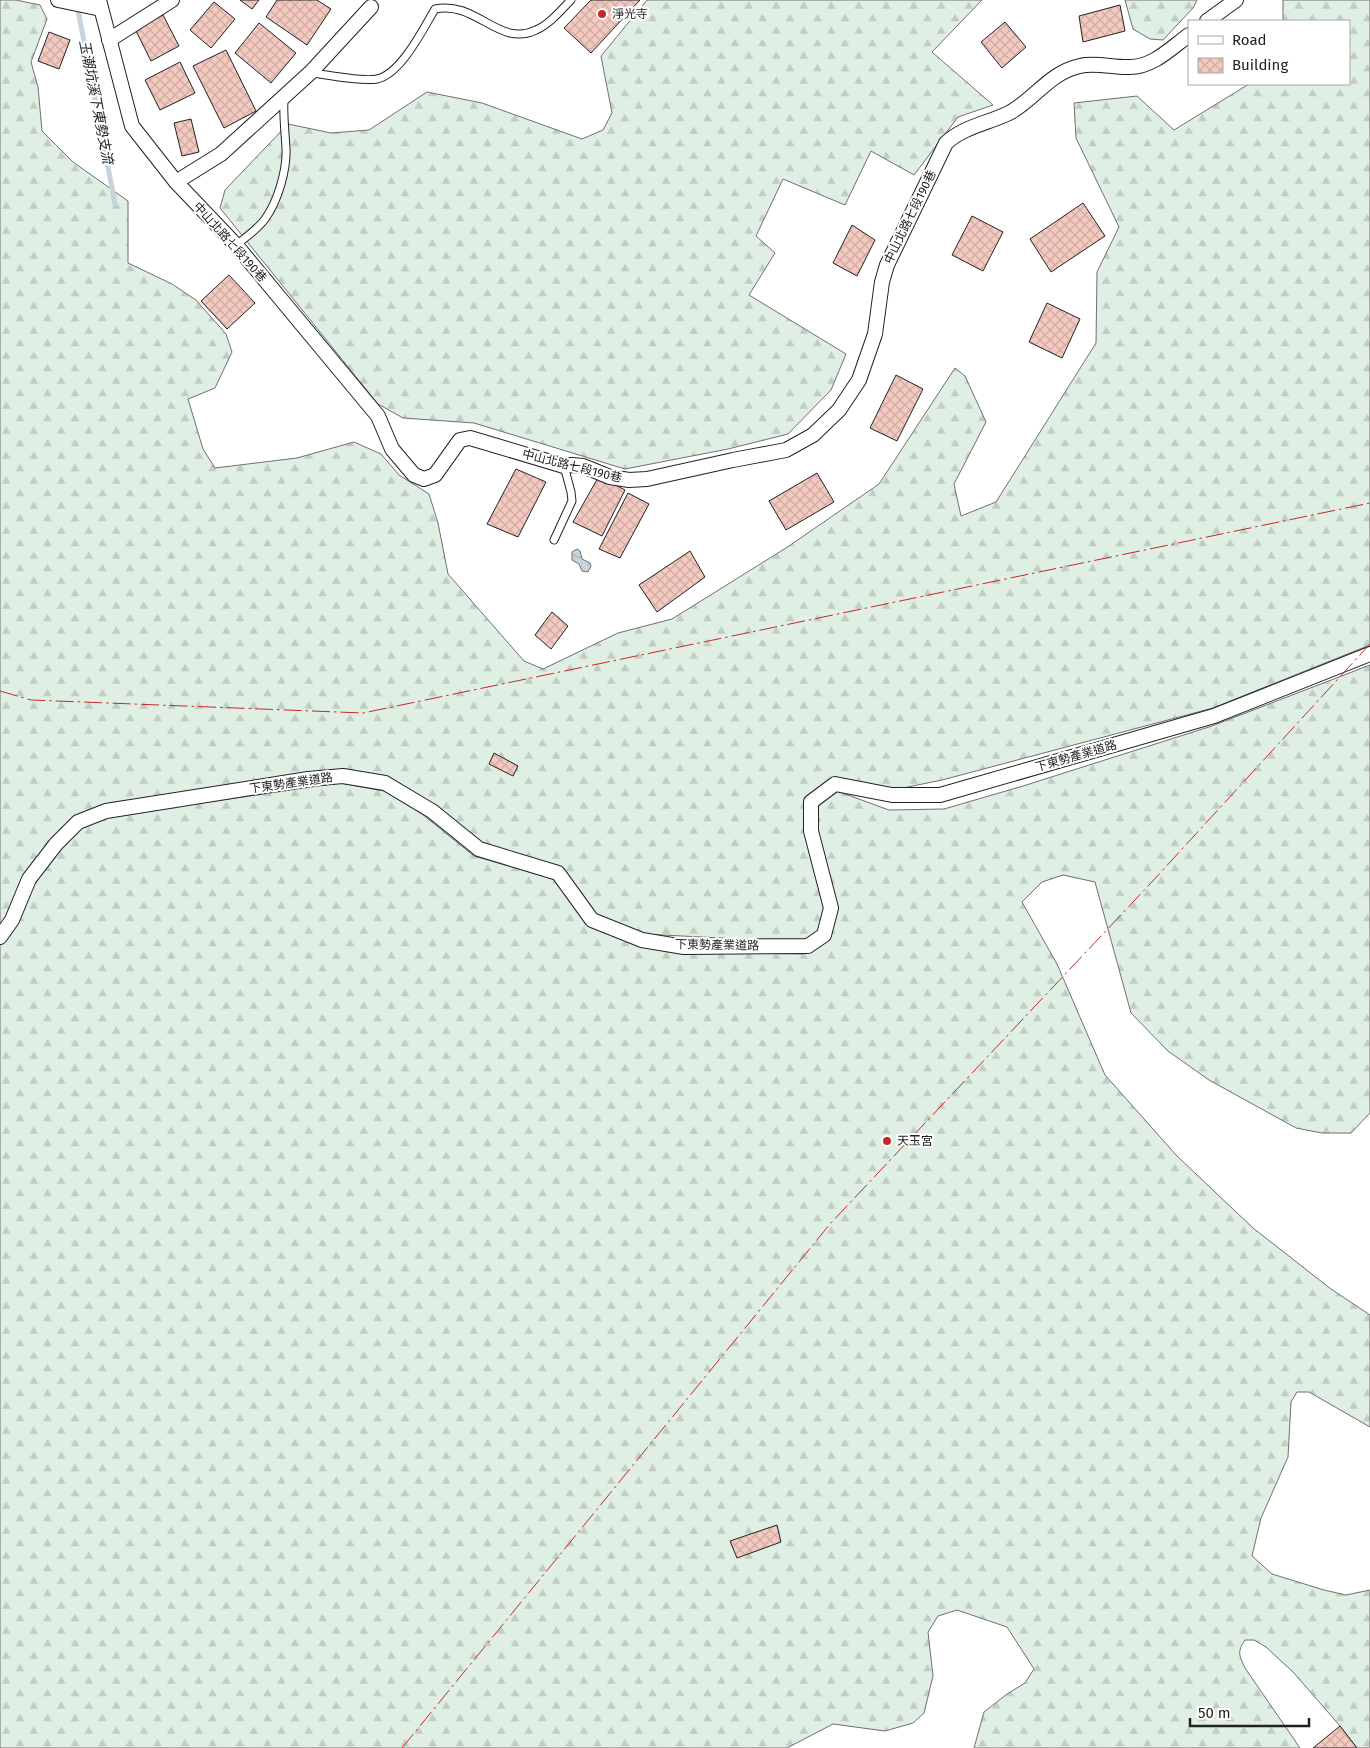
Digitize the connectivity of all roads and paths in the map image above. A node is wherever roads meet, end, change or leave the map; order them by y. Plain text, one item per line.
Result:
1 (58, 0) edge
2 (172, 0) edge
3 (572, 0) edge
4 (1236, 0) edge
5 (457, 1) edge
6 (100, 4) edge
7 (371, 7) dead end
8 (487, 14) dead end
9 (1208, 20) edge
10 (1188, 36) edge
11 (109, 40) junction
12 (311, 72) junction
13 (284, 97) junction
14 (176, 182) junction
15 (236, 245) junction
16 (564, 466) junction
17 (554, 540) dead end
18 (1370, 654) edge
19 (0, 937) edge

1 - 6 street
2 - 11 street
3 - 8 lane
4 - 9 street
5 - 12 lane
6 - 11 street, 中山北路七段190巷
7 - 12 street
10 - 16 street, 中山北路七段190巷
11 - 14 street, 中山北路七段190巷
12 - 13 street
13 - 14 street
13 - 15 lane
14 - 15 street, 中山北路七段190巷
15 - 16 street, 中山北路七段190巷
16 - 17 lane
18 - 19 street, 下東勢產業道路

